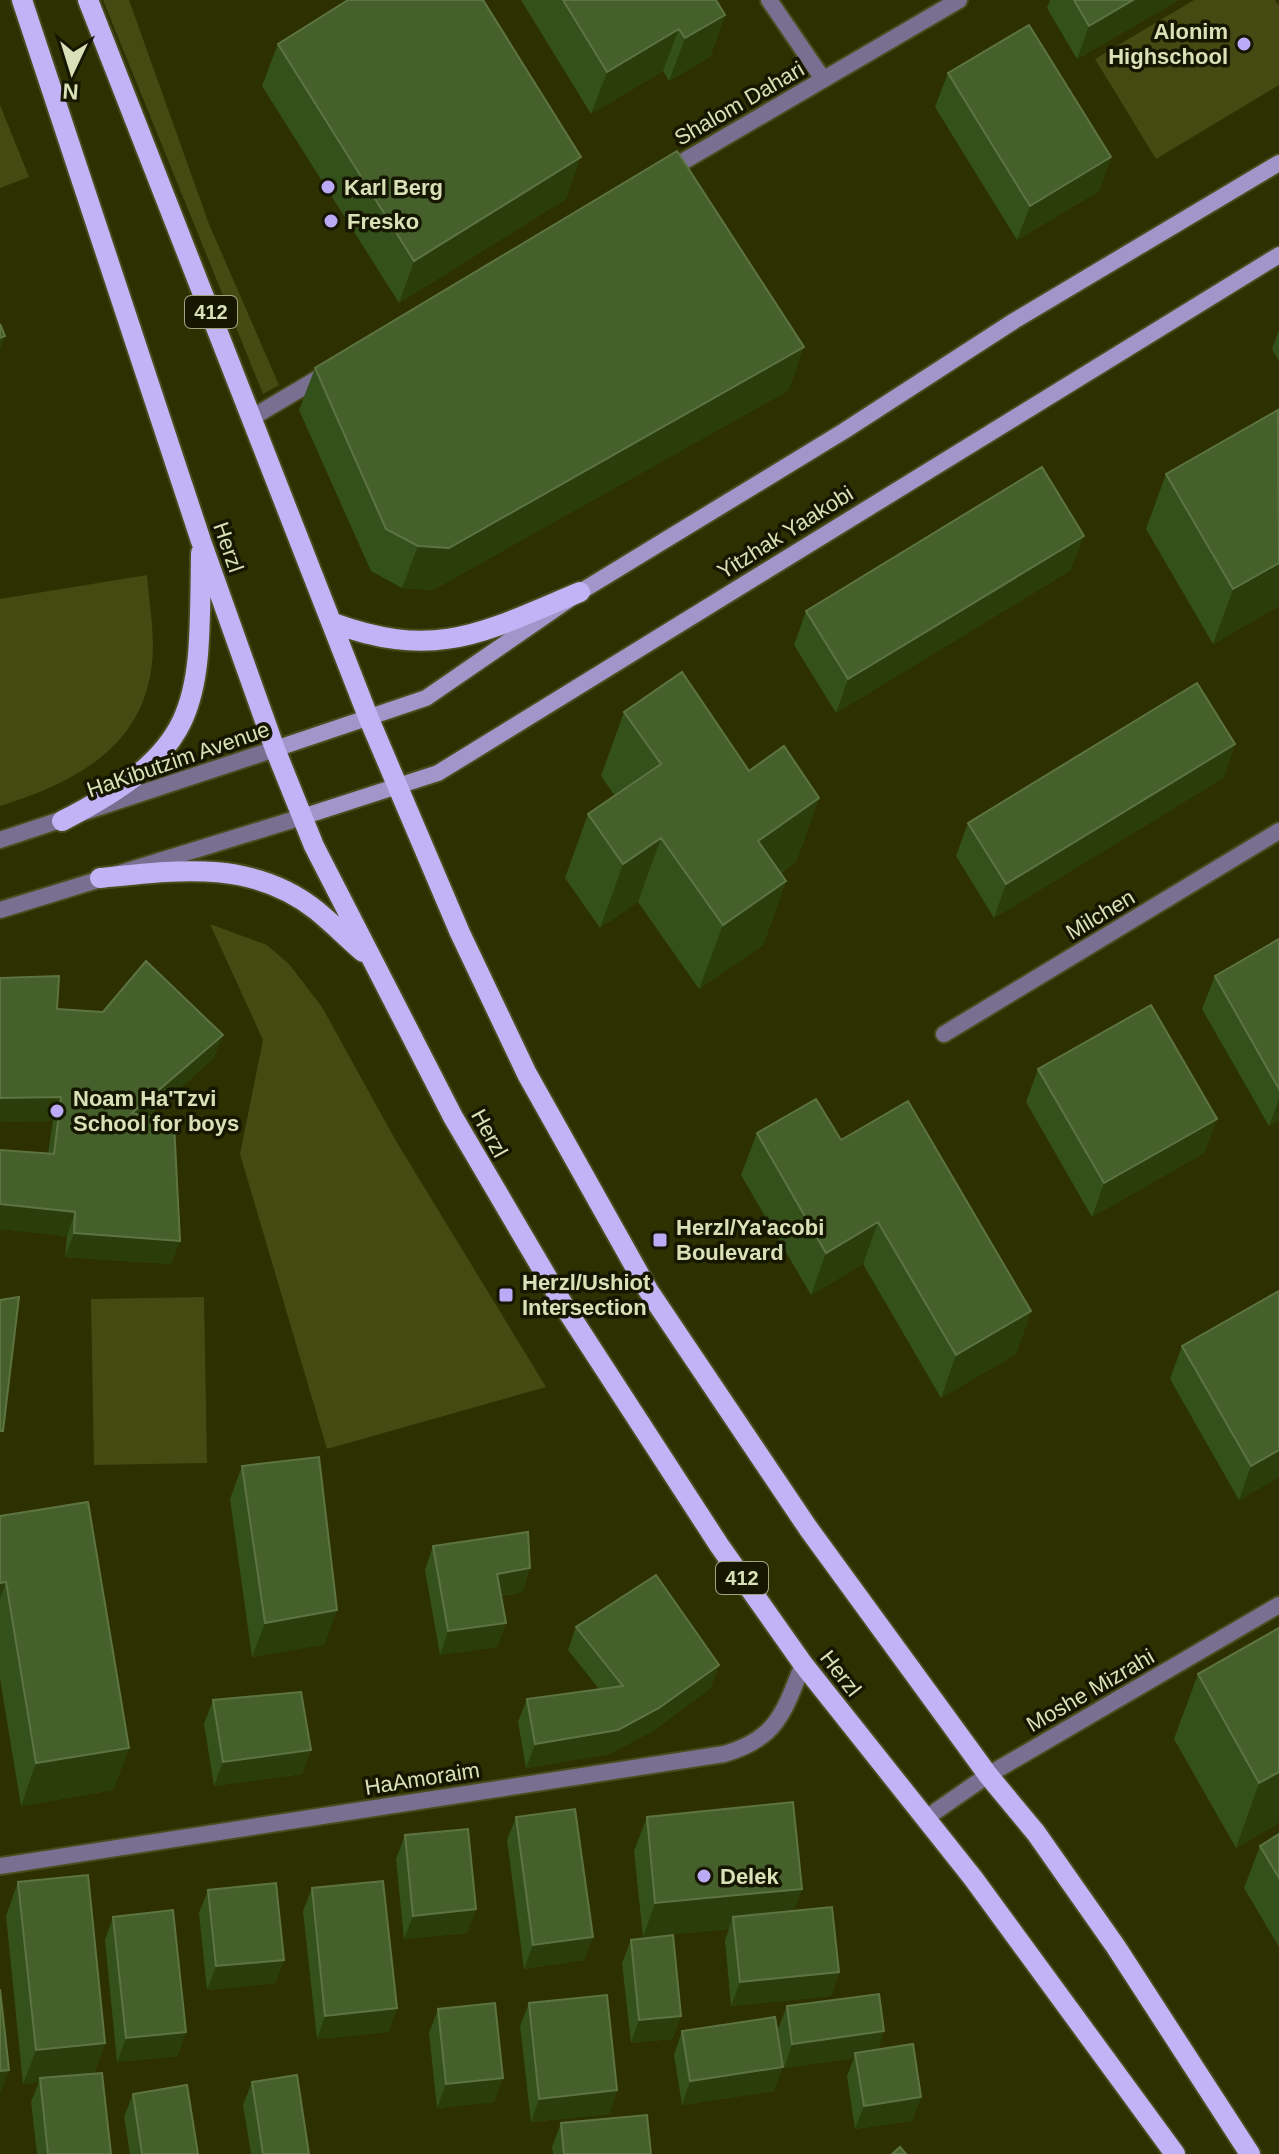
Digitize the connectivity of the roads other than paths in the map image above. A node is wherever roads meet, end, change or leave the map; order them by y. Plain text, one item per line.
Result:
1 (22, 0) edge
2 (88, 0) edge
3 (769, 0) edge
4 (959, 0) edge
5 (823, 79) junction
6 (1279, 163) edge
7 (652, 180) edge
8 (1279, 255) edge
9 (344, 363) edge
10 (253, 417) junction
11 (201, 541) junction
12 (580, 592) junction
13 (333, 623) junction
14 (369, 719) junction
15 (275, 749) junction
16 (398, 788) junction
17 (302, 817) junction
18 (62, 821) junction
19 (1279, 831) edge
20 (0, 840) edge
21 (100, 878) junction
22 (0, 910) edge
23 (372, 961) junction
24 (944, 1034) dead end
25 (1279, 1605) edge
26 (803, 1664) junction
27 (988, 1775) junction
28 (926, 1818) junction
29 (0, 1866) edge
30 (1175, 2154) edge
31 (1250, 2154) edge

1 - 11 main road, Herzl / 412
2 - 10 main road, 412
3 - 5 street
4 - 5 street, Shalom Dahari
5 - 7 street, Shalom Dahari
6 - 12 main road
8 - 16 main road, Yitzhak Yaakobi
9 - 10 street
10 - 13 main road, 412
11 - 15 main road, Herzl / 412
11 - 18 main road
12 - 13 main road
12 - 14 main road
13 - 14 main road, 412
14 - 15 main road, HaKibutzim Avenue
14 - 16 main road, 412
15 - 17 main road, Herzl / 412
15 - 18 street, HaKibutzim Avenue
16 - 17 main road, Yitzhak Yaakobi
16 - 27 main road, 412
17 - 21 street
17 - 23 main road, Herzl / 412
18 - 20 street, HaKibutzim Avenue
19 - 24 street, Milchen
21 - 22 street
21 - 23 main road
23 - 26 main road, Herzl / 412
25 - 27 street, Moshe Mizrahi
26 - 28 main road, Herzl / 412
26 - 29 street, HaAmoraim
27 - 28 street, Moshe Mizrahi
27 - 31 main road, 412
28 - 30 main road, Herzl / 412

